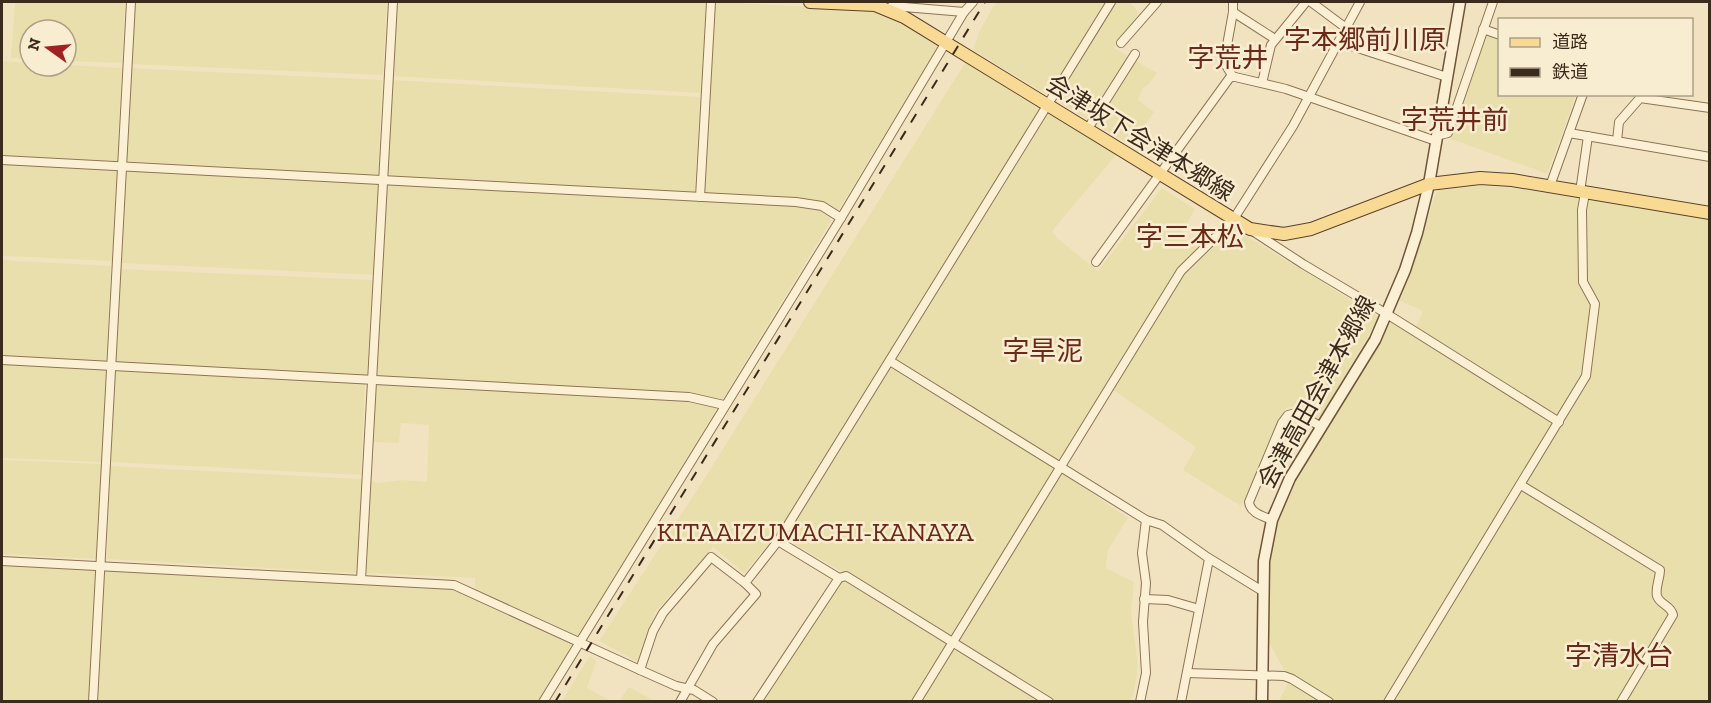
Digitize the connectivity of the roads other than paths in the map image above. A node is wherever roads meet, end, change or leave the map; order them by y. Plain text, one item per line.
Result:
1 (131, 2) edge
2 (393, 2) edge
3 (711, 2) edge
4 (810, 2) edge
5 (973, 2) edge
6 (1111, 2) edge
7 (1157, 2) edge
8 (1233, 2) edge
9 (1306, 2) edge
10 (1311, 2) edge
11 (1360, 2) edge
12 (1460, 2) edge
13 (1493, 2) edge
14 (883, 6) edge
15 (964, 12) junction
16 (1233, 12) junction
17 (1346, 28) junction
18 (1483, 29) junction
19 (1498, 34) edge
20 (1275, 39) junction
21 (1339, 42) junction
22 (1121, 43) dead end
23 (947, 44) junction
24 (1135, 54) dead end
25 (1233, 77) junction
26 (1447, 77) junction
27 (1262, 83) junction
28 (1582, 96) edge
29 (1308, 97) junction
30 (1047, 106) junction
31 (1710, 108) edge
32 (1087, 130) junction
33 (1569, 133) junction
34 (1588, 136) junction
35 (1436, 138) junction
36 (1617, 141) junction
37 (1710, 157) edge
38 (2, 160) edge
39 (122, 166) junction
40 (1160, 176) junction
41 (384, 179) junction
42 (1430, 184) junction
43 (1550, 186) junction
44 (1582, 193) junction
45 (700, 197) junction
46 (1710, 213) edge
47 (841, 218) junction
48 (1233, 220) junction
49 (1251, 229) junction
50 (1096, 262) dead end
51 (1387, 314) junction
52 (2, 360) edge
53 (890, 361) junction
54 (111, 366) junction
55 (372, 379) junction
56 (724, 405) junction
57 (1559, 422) junction
58 (1322, 427) junction
59 (1061, 467) junction
60 (1521, 485) junction
61 (1146, 520) junction
62 (1272, 520) junction
63 (778, 541) junction
64 (1209, 559) junction
65 (2, 561) edge
66 (101, 566) junction
67 (839, 578) junction
68 (361, 580) junction
69 (745, 583) junction
70 (1264, 592) junction
71 (1144, 599) junction
72 (1199, 609) junction
73 (580, 642) junction
74 (953, 642) junction
75 (640, 670) junction
76 (1187, 673) junction
77 (1262, 674) junction
78 (688, 689) junction
79 (93, 702) edge
80 (543, 702) edge
81 (680, 702) edge
82 (713, 702) edge
83 (757, 702) edge
84 (916, 702) edge
85 (1049, 702) edge
86 (1140, 702) edge
87 (1181, 702) edge
88 (1262, 702) edge
89 (1329, 702) edge
90 (1388, 702) edge
91 (1621, 702) edge

1 - 39 street
2 - 41 street
3 - 45 street
4 - 14 main road, 会津坂下会津本郷線
5 - 15 street
6 - 30 street
7 - 22 street
8 - 16 street
9 - 20 street
10 - 17 street
11 - 17 street
12 - 26 main road, 会津高田会津本郷線
13 - 18 street
14 - 15 street
14 - 23 main road, 会津坂下会津本郷線
15 - 23 street
16 - 20 street
16 - 25 street
17 - 21 street
18 - 19 street
18 - 35 street
20 - 27 street
21 - 26 street
21 - 29 street
23 - 30 main road, 会津坂下会津本郷線
23 - 47 street
24 - 32 street
25 - 27 street
25 - 40 street
26 - 35 main road, 会津高田会津本郷線
27 - 29 street
28 - 33 street
29 - 35 street
29 - 48 street
30 - 32 main road, 会津坂下会津本郷線
30 - 53 street
31 - 36 street
32 - 40 main road, 会津坂下会津本郷線
33 - 34 street
33 - 43 street
34 - 36 street
34 - 44 street
35 - 42 main road, 会津高田会津本郷線
36 - 37 street
38 - 39 street
39 - 41 street
39 - 54 street
40 - 48 main road, 会津坂下会津本郷線
40 - 50 street
41 - 45 street
41 - 55 street
42 - 43 main road, 会津坂下会津本郷線
42 - 49 main road, 会津坂下会津本郷線
42 - 51 main road, 会津高田会津本郷線
43 - 44 main road, 会津坂下会津本郷線
44 - 46 main road, 会津坂下会津本郷線
44 - 57 street
45 - 47 street
47 - 56 street
48 - 49 main road, 会津坂下会津本郷線
48 - 59 street
49 - 51 street
51 - 57 street
51 - 58 main road, 会津高田会津本郷線
52 - 54 street
53 - 59 street
53 - 63 street
54 - 55 street
54 - 66 street
55 - 56 street
55 - 68 street
56 - 73 street
57 - 60 street
58 - 62 main road, 会津高田会津本郷線
58 - 62 street
59 - 61 street
59 - 74 street
60 - 90 street
60 - 91 street
61 - 64 street
61 - 71 street
62 - 70 main road, 会津高田会津本郷線
63 - 67 street
63 - 69 street
64 - 70 street
64 - 72 street
65 - 66 street
66 - 68 street
66 - 79 street
67 - 74 street
67 - 83 street
68 - 73 street
69 - 75 street
69 - 78 street
70 - 77 main road, 会津高田会津本郷線
71 - 72 street
71 - 86 street
72 - 76 street
73 - 75 street
73 - 80 street
74 - 84 street
74 - 85 street
75 - 78 street
76 - 77 street
76 - 87 street
77 - 88 main road, 会津高田会津本郷線
77 - 89 street
78 - 81 street
78 - 82 street

